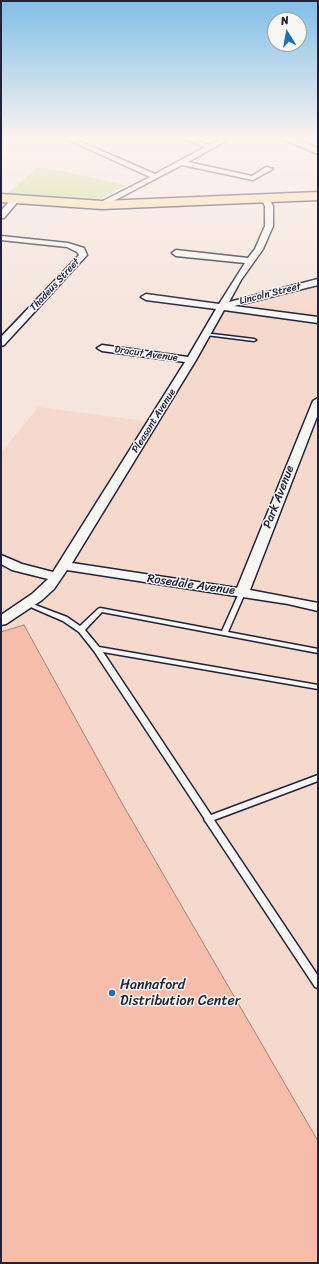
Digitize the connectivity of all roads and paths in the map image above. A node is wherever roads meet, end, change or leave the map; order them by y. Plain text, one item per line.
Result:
1 (116, 197) edge
2 (301, 197) edge
3 (1, 198) edge
4 (16, 199) junction
5 (265, 199) junction
6 (102, 205) junction
7 (1, 216) edge
8 (1, 238) edge
9 (176, 253) dead end
10 (250, 261) junction
11 (318, 282) edge
12 (146, 297) dead end
13 (222, 306) junction
14 (318, 320) edge
15 (206, 334) junction
16 (254, 340) dead end
17 (1, 343) edge
18 (102, 348) dead end
19 (191, 360) junction
20 (318, 401) edge
21 (1, 559) edge
22 (64, 566) junction
23 (56, 577) junction
24 (242, 593) junction
25 (28, 604) junction
26 (318, 607) edge
27 (1, 621) edge
28 (81, 630) junction
29 (224, 633) junction
30 (97, 649) junction
31 (318, 651) edge
32 (318, 687) edge
33 (318, 778) edge
34 (208, 819) junction
35 (318, 984) edge

1 - 6 street
2 - 5 main road
3 - 4 main road
4 - 6 main road
4 - 7 street
5 - 6 main road
5 - 10 street, Pleasant Avenue
8 - 17 street, Thadeus Street
9 - 10 street
10 - 13 street, Pleasant Avenue
11 - 13 street, Lincoln Street
12 - 13 street
13 - 14 street
13 - 15 street, Pleasant Avenue
15 - 16 lane
15 - 19 street, Pleasant Avenue
18 - 19 street, Dracut Avenue
19 - 22 street, Pleasant Avenue
20 - 24 street, Park Avenue
21 - 23 street
22 - 23 street, Pleasant Avenue
22 - 24 street, Rosedale Avenue
23 - 25 street, Pleasant Avenue
24 - 26 street, Rosedale Avenue
24 - 29 lane
25 - 27 street, Pleasant Avenue
25 - 28 lane
28 - 29 lane
28 - 30 lane
29 - 31 lane
30 - 32 lane
30 - 34 lane
33 - 34 lane
34 - 35 lane

